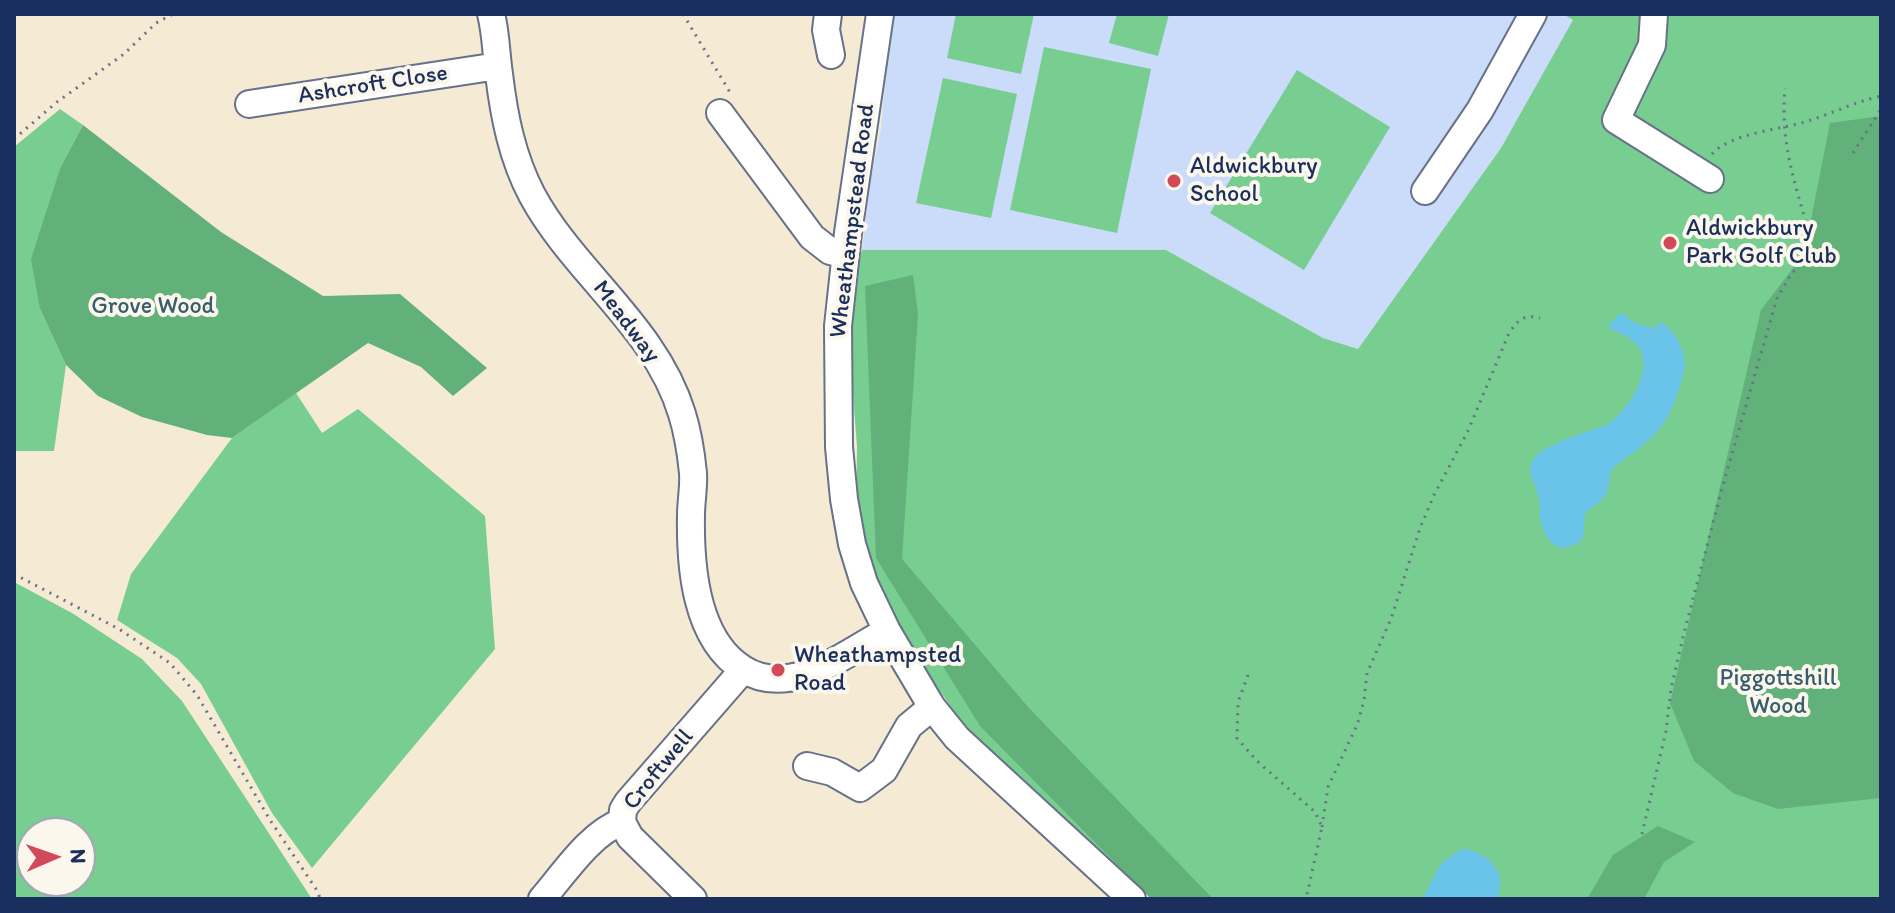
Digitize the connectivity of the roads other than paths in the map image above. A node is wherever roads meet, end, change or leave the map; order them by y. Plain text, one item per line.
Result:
1 (491, 14) edge
2 (828, 14) edge
3 (880, 14) edge
4 (1533, 14) edge
5 (1654, 14) edge
6 (831, 55) dead end
7 (498, 66) junction
8 (249, 104) dead end
9 (720, 113) dead end
10 (1710, 168) road end
11 (1425, 191) dead end
12 (845, 255) junction
13 (887, 631) junction
14 (743, 670) junction
15 (932, 707) junction
16 (807, 766) dead end
17 (622, 822) junction
18 (542, 899) edge
19 (693, 899) edge
20 (1132, 899) edge

1 - 7 street, Meadway
2 - 6 street
3 - 12 street, Wheathampstead Road
4 - 11 street
5 - 10 street
7 - 8 street, Ashcroft Close
7 - 14 street, Meadway
9 - 12 street
12 - 13 street, Wheathampstead Road
13 - 14 street
13 - 15 street, Wheathampstead Road
14 - 17 street, Croftwell
15 - 16 street
15 - 20 street, Wheathampstead Road
17 - 18 street, Croftwell
17 - 19 street

